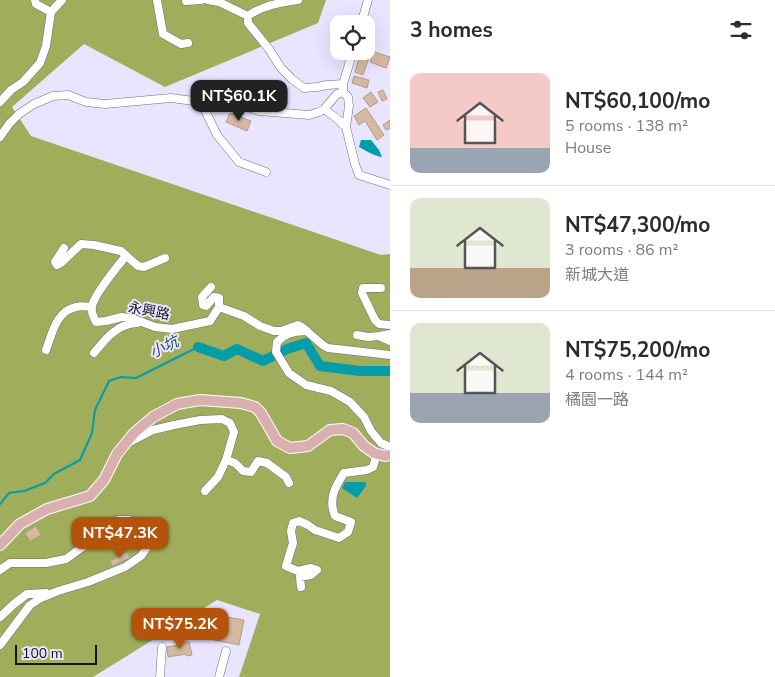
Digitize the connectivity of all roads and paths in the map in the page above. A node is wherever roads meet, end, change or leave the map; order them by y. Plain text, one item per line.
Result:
1 (35, 0) edge
2 (62, 0) edge
3 (157, 0) edge
4 (201, 0) edge
5 (208, 0) edge
6 (298, 0) edge
7 (368, 0) edge
8 (186, 1) dead end
9 (264, 4) edge
10 (51, 12) junction
11 (364, 15) edge
12 (248, 16) junction
13 (188, 43) dead end
14 (351, 60) edge
15 (343, 88) junction
16 (0, 102) edge
17 (201, 102) junction
18 (324, 109) junction
19 (342, 124) dead end
20 (0, 137) edge
21 (266, 172) dead end
22 (390, 185) edge
23 (64, 248) dead end
24 (126, 256) junction
25 (165, 258) dead end
26 (211, 287) dead end
27 (381, 288) dead end
28 (92, 307) junction
29 (219, 307) junction
30 (142, 323) junction
31 (390, 324) edge
32 (307, 332) junction
33 (390, 334) edge
34 (357, 335) dead end
35 (379, 336) junction
36 (390, 341) edge
37 (46, 350) dead end
38 (390, 350) edge
39 (369, 351) junction
40 (94, 353) dead end
41 (390, 355) edge
42 (124, 445) junction
43 (390, 447) edge
44 (377, 454) junction
45 (390, 455) edge
46 (226, 460) junction
47 (289, 483) dead end
48 (205, 491) dead end
49 (0, 544) edge
50 (0, 570) edge
51 (301, 587) dead end
52 (58, 591) junction
53 (0, 617) edge
54 (0, 645) edge
55 (162, 647) dead end
56 (226, 652) dead end
57 (160, 677) edge
58 (219, 677) edge

1 - 10 street
2 - 10 street
3 - 13 street
4 - 8 street
5 - 12 street
6 - 9 street
7 - 11 street
9 - 12 street
10 - 16 street
12 - 15 street
14 - 15 street
15 - 18 street
15 - 22 street
17 - 18 street
17 - 20 street
17 - 21 street
18 - 19 street
23 - 24 street
24 - 25 street
24 - 28 street
26 - 29 street
27 - 31 street
28 - 30 street, 永興路
28 - 37 street
29 - 30 street, 永興路
29 - 32 street
30 - 40 street
32 - 39 street
32 - 43 street
33 - 35 street
34 - 35 street
35 - 36 street
38 - 39 street
39 - 41 street
42 - 44 main road
42 - 46 street
42 - 49 main road
44 - 45 main road
44 - 51 street
46 - 47 street
46 - 48 street
50 - 52 street
52 - 53 street
52 - 54 street
55 - 57 street
56 - 58 street

